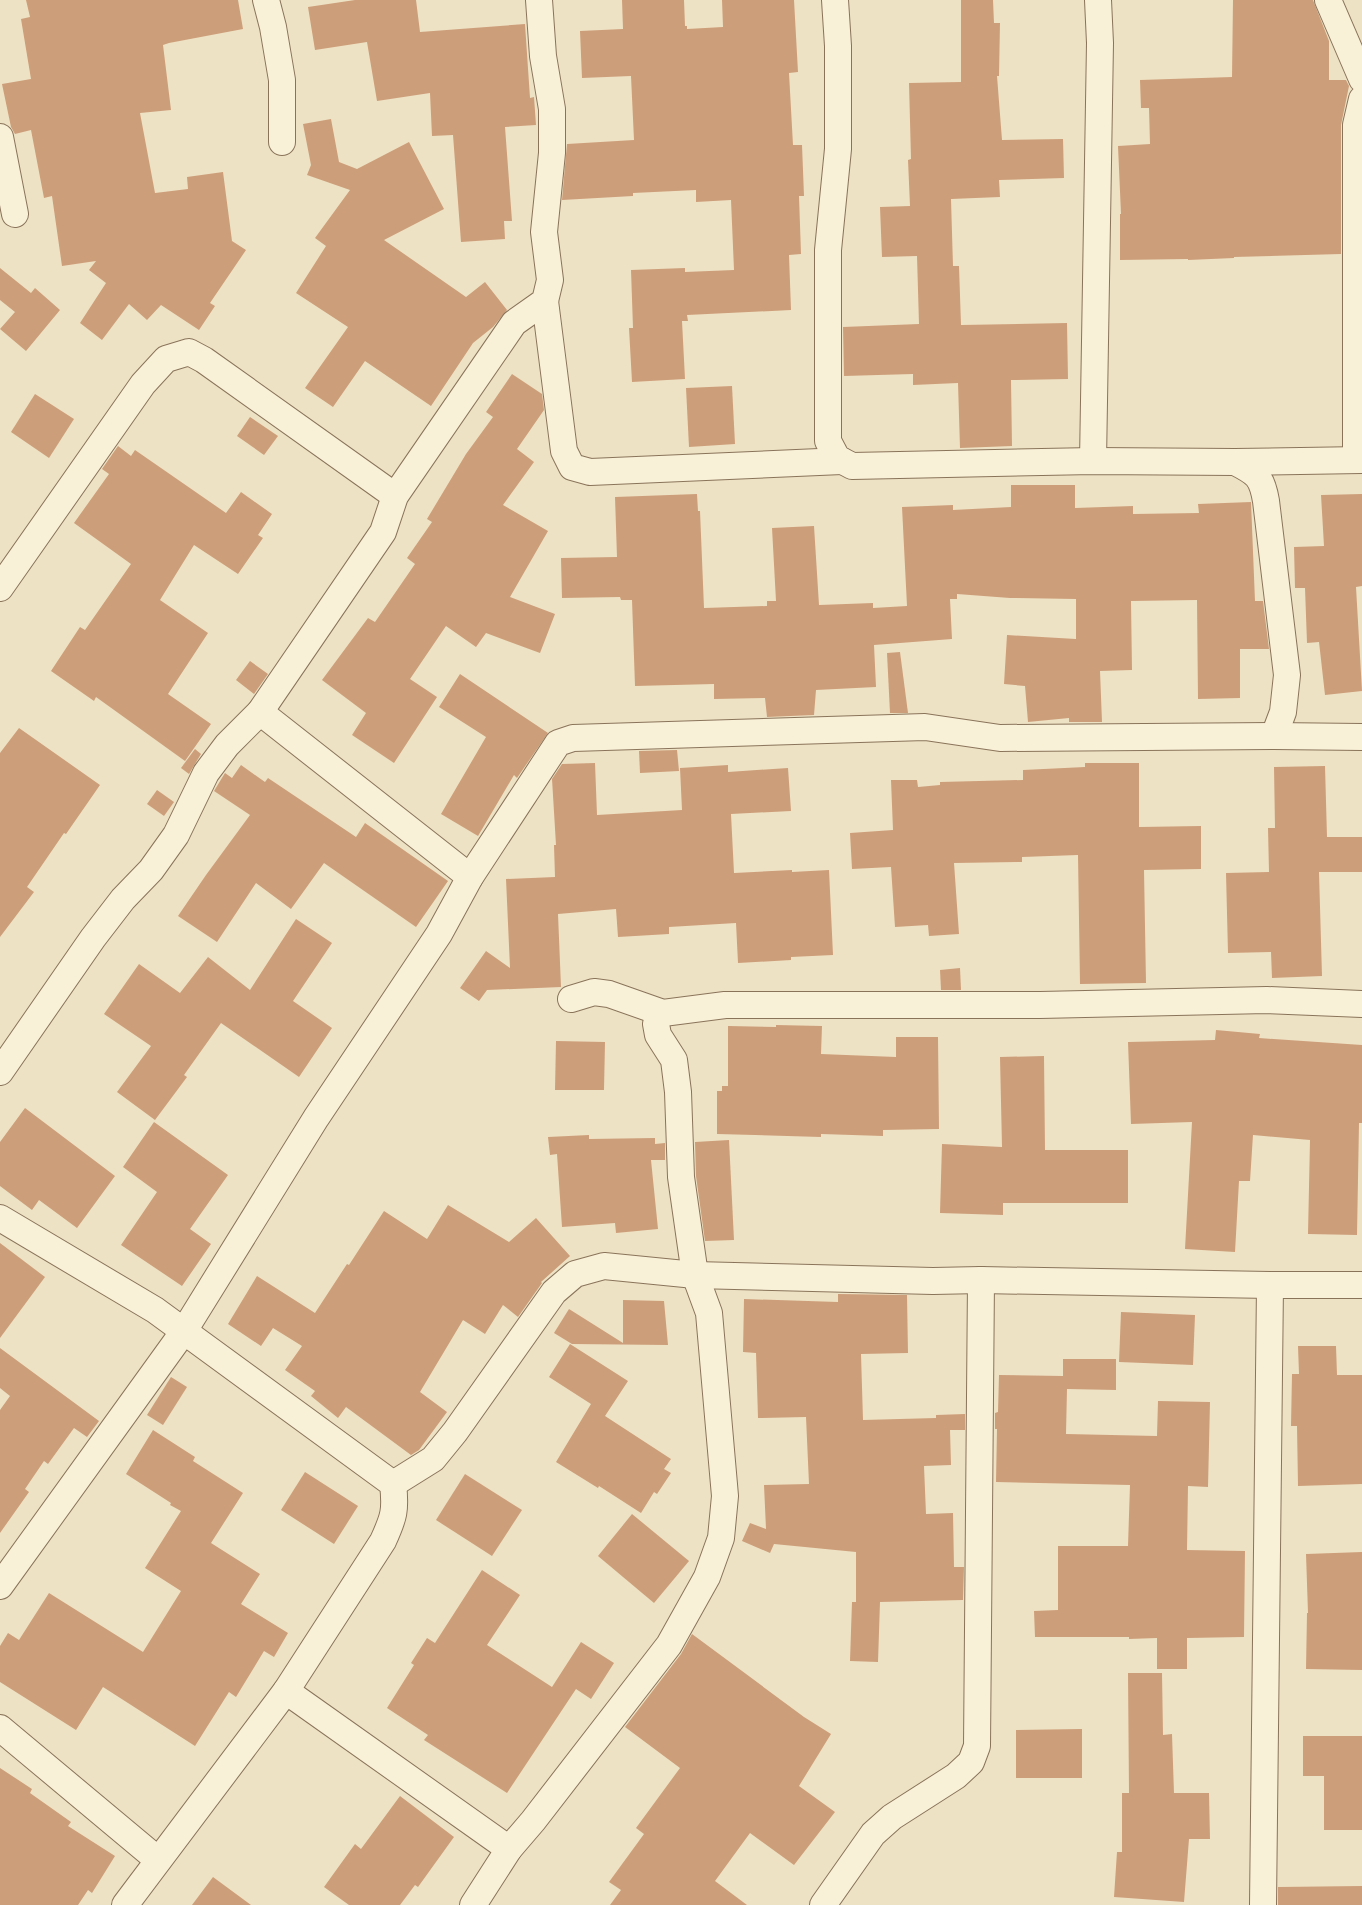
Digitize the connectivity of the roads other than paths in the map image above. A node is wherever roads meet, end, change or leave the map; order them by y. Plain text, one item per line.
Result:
1 (266, 0) edge
2 (538, 0) edge
3 (836, 0) edge
4 (1098, 0) edge
5 (1328, 0) edge
6 (1362, 79) edge
7 (1362, 99) edge
8 (0, 137) edge
9 (282, 142) dead end
10 (15, 214) dead end
11 (545, 301) junction
12 (1359, 460) edge
13 (842, 461) junction
14 (1093, 461) junction
15 (1235, 462) junction
16 (396, 496) junction
17 (0, 588) edge
18 (260, 712) junction
19 (1274, 736) junction
20 (1362, 737) edge
21 (470, 877) junction
22 (571, 999) dead end
23 (1362, 1004) edge
24 (663, 1013) junction
25 (0, 1072) edge
26 (0, 1218) edge
27 (695, 1275) junction
28 (981, 1280) junction
29 (1270, 1285) junction
30 (1362, 1285) edge
31 (184, 1331) junction
32 (393, 1484) junction
33 (0, 1586) edge
34 (286, 1690) junction
35 (0, 1728) edge
36 (509, 1849) junction
37 (158, 1860) junction
38 (125, 1905) edge
39 (473, 1905) edge
40 (823, 1905) edge
41 (1263, 1905) edge

1 - 9 street
2 - 11 street
3 - 13 street
4 - 14 street
5 - 6 street
7 - 12 street
8 - 10 street
11 - 13 street
11 - 16 street
12 - 15 street
13 - 14 street
14 - 15 street
15 - 19 street
16 - 17 street
16 - 18 street
18 - 21 street
18 - 25 street
19 - 20 street
19 - 21 street
21 - 31 street
22 - 24 street
23 - 24 street
24 - 27 street
26 - 31 street
27 - 28 street
27 - 32 street
27 - 36 street
28 - 29 street
28 - 40 street
29 - 30 street
29 - 41 street
31 - 32 street
31 - 33 street
32 - 34 street
34 - 36 street
34 - 37 street
35 - 37 street
36 - 39 street
37 - 38 street

